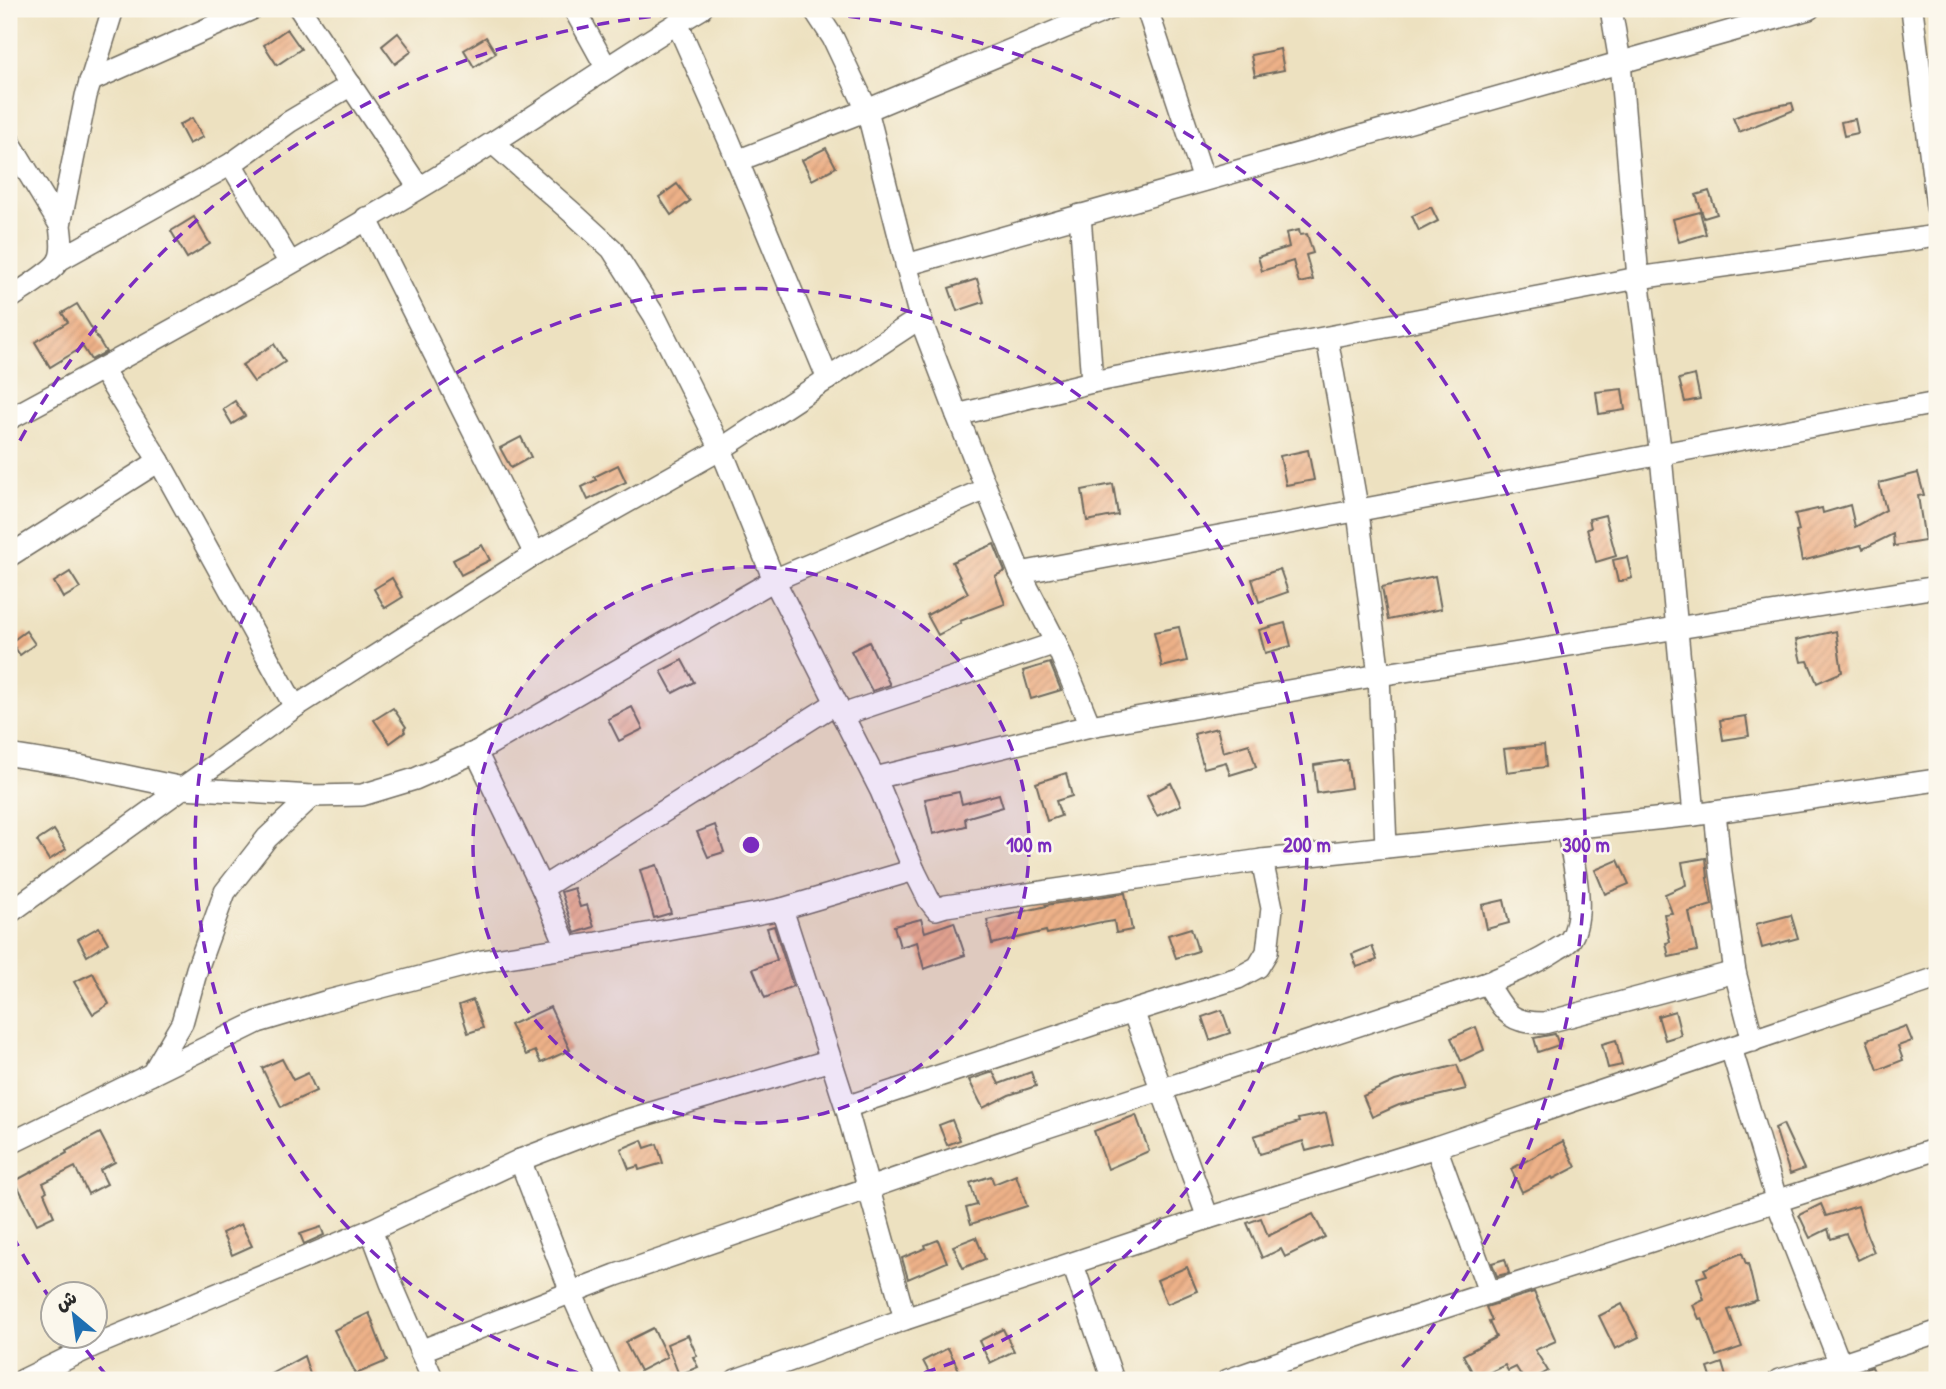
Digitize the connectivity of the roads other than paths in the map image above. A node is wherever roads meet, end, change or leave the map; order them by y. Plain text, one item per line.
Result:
1 (113, 9) edge
2 (252, 9) edge
3 (300, 9) edge
4 (574, 9) edge
5 (701, 9) edge
6 (814, 9) edge
7 (1109, 9) edge
8 (1147, 9) edge
9 (1611, 9) edge
10 (1809, 9) edge
11 (1912, 9) edge
12 (677, 23) junction
13 (1620, 62) junction
14 (606, 67) junction
15 (1928, 68) edge
16 (90, 82) junction
17 (351, 85) junction
18 (867, 110) junction
19 (9, 141) edge
20 (493, 143) junction
21 (737, 161) junction
22 (232, 164) junction
23 (1204, 180) junction
24 (419, 188) junction
25 (1937, 207) edge
26 (1080, 215) junction
27 (366, 218) junction
28 (60, 225) junction
29 (1937, 236) edge
30 (59, 260) junction
31 (290, 263) junction
32 (906, 265) junction
33 (1638, 278) junction
34 (9, 299) edge
35 (920, 318) junction
36 (1327, 338) junction
37 (102, 369) junction
38 (828, 379) junction
39 (1092, 382) junction
40 (1937, 404) edge
41 (957, 415) junction
42 (9, 419) edge
43 (721, 449) junction
44 (1661, 456) junction
45 (159, 461) junction
46 (986, 489) junction
47 (1358, 512) junction
48 (535, 554) junction
49 (9, 556) edge
50 (1020, 573) junction
51 (774, 580) junction
52 (1937, 587) edge
53 (1677, 629) junction
54 (1056, 643) junction
55 (1379, 675) junction
56 (295, 707) junction
57 (839, 709) junction
58 (1090, 726) junction
59 (475, 752) junction
60 (9, 755) edge
61 (874, 778) junction
62 (1937, 780) edge
63 (183, 788) junction
64 (312, 796) junction
65 (1705, 813) junction
66 (1567, 828) junction
67 (1386, 847) junction
68 (1262, 860) junction
69 (914, 870) junction
70 (542, 888) junction
71 (782, 908) junction
72 (9, 913) edge
73 (567, 947) junction
74 (1735, 972) junction
75 (1937, 978) edge
76 (1488, 983) junction
77 (1133, 1011) junction
78 (1753, 1041) junction
79 (1731, 1048) junction
80 (831, 1060) junction
81 (152, 1074) junction
82 (1162, 1090) junction
83 (846, 1107) junction
84 (9, 1144) edge
85 (1436, 1147) junction
86 (1937, 1149) edge
87 (520, 1160) junction
88 (869, 1188) junction
89 (1777, 1202) junction
90 (1208, 1219) junction
91 (371, 1230) junction
92 (1073, 1265) junction
93 (571, 1292) junction
94 (1489, 1292) junction
95 (905, 1319) junction
96 (1937, 1332) edge
97 (420, 1351) junction
98 (1840, 1364) junction
99 (770, 1375) edge
100 (23, 1380) edge
101 (433, 1380) edge
102 (610, 1380) edge
103 (736, 1380) edge
104 (1113, 1380) edge
105 (1228, 1380) edge
106 (1779, 1380) edge

1 - 16 street
2 - 16 street
3 - 17 street
4 - 14 street
5 - 12 street
6 - 18 street
7 - 18 street
8 - 23 street
9 - 13 street
10 - 13 street
11 - 15 street
12 - 14 street
12 - 21 street
13 - 23 street
13 - 33 street
14 - 20 street
15 - 25 street
16 - 28 street
17 - 22 street
17 - 24 street
18 - 21 street
18 - 32 street
19 - 28 street
20 - 24 street
20 - 43 street
21 - 38 street
22 - 30 street
22 - 31 street
23 - 26 street
24 - 27 street
26 - 32 street
26 - 39 street
27 - 31 street
27 - 48 street
28 - 30 street
29 - 33 street
30 - 34 street
31 - 37 street
32 - 35 street
33 - 36 street
33 - 44 street
35 - 38 street
35 - 41 street
36 - 39 street
36 - 47 street
37 - 42 street
37 - 45 street
38 - 43 street
39 - 41 street
40 - 44 street
41 - 46 street
43 - 48 street
43 - 51 street
44 - 47 street
44 - 53 street
45 - 49 street
45 - 56 street
46 - 50 street
46 - 51 street
47 - 50 street
47 - 55 street
48 - 56 street
50 - 54 street
51 - 57 street
51 - 59 street
52 - 53 street
53 - 55 street
53 - 65 street
54 - 57 street
54 - 58 street
55 - 58 street
55 - 67 street
56 - 63 street
57 - 61 street
57 - 70 street
58 - 61 street
59 - 64 street
59 - 70 street
60 - 63 street
61 - 69 street
62 - 65 street
63 - 64 street
63 - 72 street
64 - 81 street
65 - 66 street
65 - 74 street
66 - 67 street
66 - 76 street
67 - 68 street
68 - 69 street
68 - 77 street
69 - 71 street
70 - 73 street
71 - 73 street
71 - 80 street
73 - 81 street
74 - 76 street
74 - 78 street
75 - 78 street
76 - 82 street
77 - 82 street
77 - 83 street
78 - 79 street
79 - 85 street
79 - 89 street
80 - 83 street
80 - 87 street
81 - 84 street
82 - 88 street
82 - 90 street
83 - 88 street
85 - 90 street
85 - 94 street
86 - 89 street
87 - 91 street
87 - 93 street
88 - 93 street
88 - 95 street
89 - 94 street
89 - 98 street
90 - 92 street
91 - 97 street
91 - 100 street
92 - 95 street
92 - 104 street
93 - 97 street
93 - 102 street
94 - 105 street
95 - 99 street
96 - 98 street
97 - 101 street
98 - 106 street
99 - 103 street

